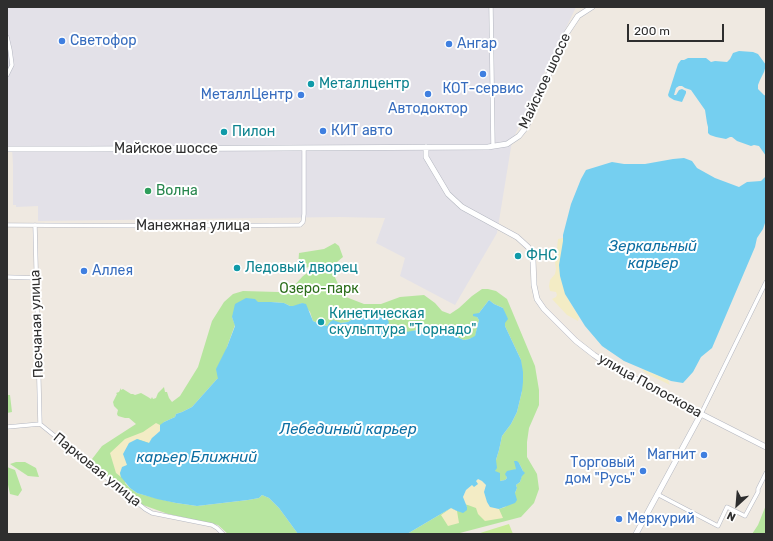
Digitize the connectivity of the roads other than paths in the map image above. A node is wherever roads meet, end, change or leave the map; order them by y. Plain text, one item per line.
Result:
1 (491, 7) edge
2 (592, 7) edge
3 (7, 37) edge
4 (7, 75) edge
5 (493, 146) junction
6 (426, 147) junction
7 (304, 148) junction
8 (7, 149) edge
9 (7, 225) edge
10 (35, 225) junction
11 (7, 278) edge
12 (36, 278) junction
13 (766, 282) edge
14 (701, 414) junction
15 (40, 424) junction
16 (7, 427) edge
17 (766, 447) edge
18 (766, 473) edge
19 (657, 494) junction
20 (224, 534) edge
21 (636, 534) edge

1 - 5 street
2 - 5 street, Майское шоссе
3 - 4 street
5 - 6 street, Майское шоссе
6 - 7 street, Майское шоссе
6 - 14 street, улица Полоскова
7 - 8 street, Майское шоссе
7 - 10 street, Манежная улица
9 - 10 street, Манежная улица
10 - 12 street, Песчаная улица
11 - 12 street
12 - 15 street, Песчаная улица
13 - 14 street
14 - 17 street, улица Полоскова
14 - 19 street
15 - 16 street
15 - 20 street, Парковая улица
18 - 19 street
19 - 21 street

